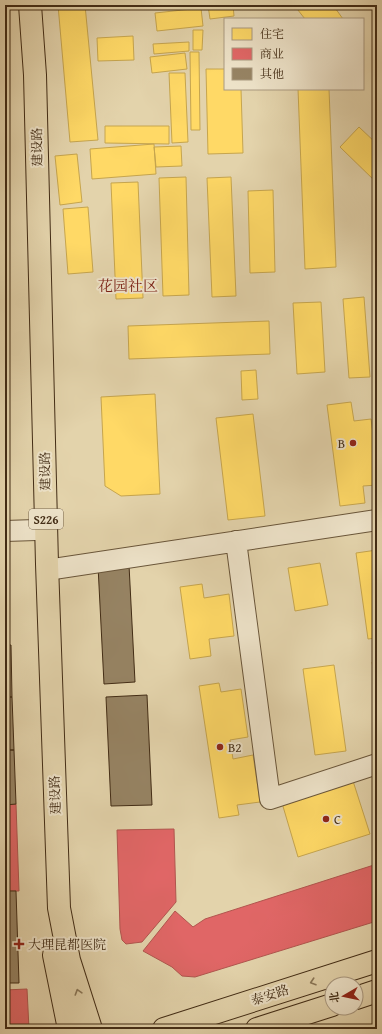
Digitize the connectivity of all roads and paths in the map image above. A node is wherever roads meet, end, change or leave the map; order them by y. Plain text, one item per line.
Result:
1 (17, 5) edge
2 (30, 5) edge
3 (377, 520) edge
4 (36, 530) junction
5 (5, 531) edge
6 (236, 541) junction
7 (47, 570) junction
8 (377, 764) edge
9 (377, 961) edge
10 (377, 991) edge
11 (364, 995) edge
12 (324, 1008) edge
13 (69, 1029) edge
14 (91, 1029) edge
15 (164, 1029) edge
16 (257, 1029) edge

1 - 4 main road, 建设路 / S226
2 - 7 main road, 建设路 / S226
3 - 6 street
4 - 5 street
4 - 13 main road, 建设路 / S226
6 - 7 street
6 - 8 street
14 -> 7 main road, 建设路 / S226
9 -> 15 main road, 泰安路
10 - 11 main road
12 - 16 main road

